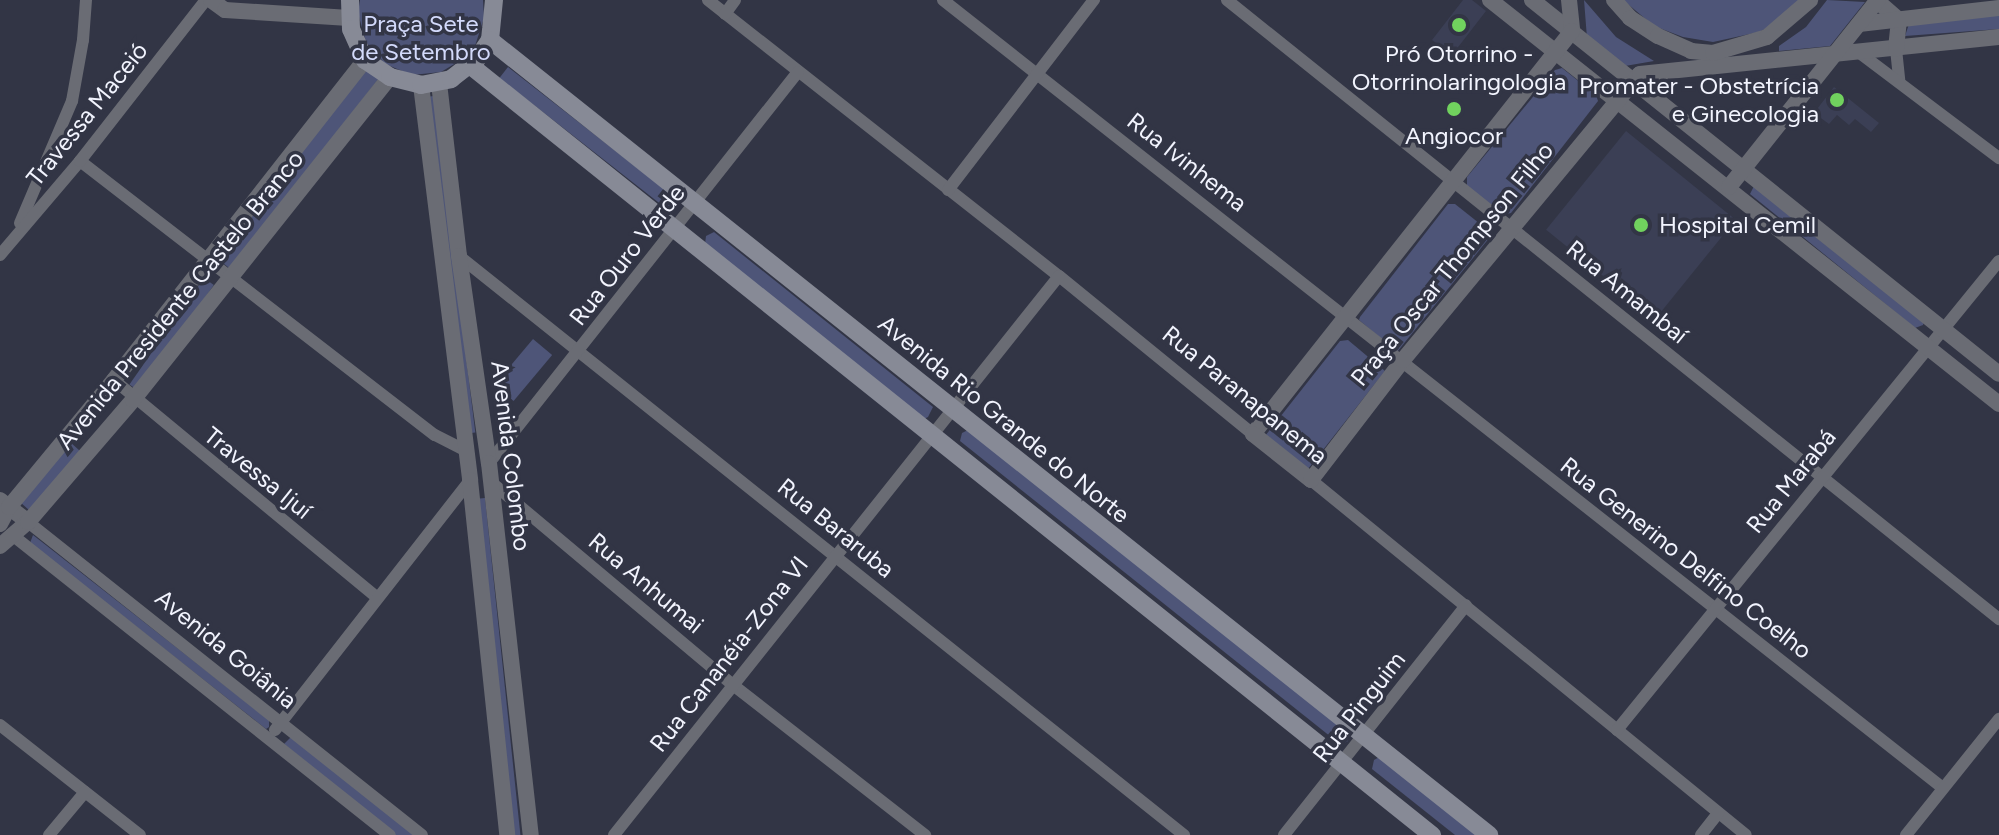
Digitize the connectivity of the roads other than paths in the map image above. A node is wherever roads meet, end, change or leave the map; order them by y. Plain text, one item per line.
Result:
1 (86, 0) edge
2 (208, 0) edge
3 (494, 0) edge
4 (708, 0) edge
5 (735, 0) edge
6 (943, 0) edge
7 (1094, 0) edge
8 (1227, 0) edge
9 (1490, 0) edge
10 (1532, 0) edge
11 (1569, 0) edge
12 (1614, 0) edge
13 (1810, 0) edge
14 (1877, 0) edge
15 (1999, 8) edge
16 (349, 9) edge
17 (725, 14) junction
18 (1899, 20) junction
19 (1859, 24) junction
20 (1572, 31) junction
21 (1767, 37) junction
22 (1999, 37) edge
23 (490, 40) junction
24 (1896, 49) junction
25 (1691, 51) junction
26 (1857, 51) junction
27 (1836, 52) junction
28 (1556, 53) junction
29 (1800, 56) junction
30 (365, 60) junction
31 (1731, 64) junction
32 (471, 66) junction
33 (1660, 70) junction
34 (798, 72) junction
35 (1038, 73) junction
36 (390, 77) junction
37 (1633, 79) junction
38 (1899, 80) junction
39 (430, 84) junction
40 (1810, 85) junction
41 (1617, 99) junction
42 (1659, 100) junction
43 (1999, 158) edge
44 (80, 161) junction
45 (1744, 168) junction
46 (1452, 182) junction
47 (1729, 187) junction
48 (948, 190) junction
49 (696, 201) junction
50 (1511, 228) junction
51 (675, 229) junction
52 (11, 240) junction
53 (0, 255) edge
54 (459, 256) junction
55 (207, 258) junction
56 (1999, 261) edge
57 (1059, 276) junction
58 (231, 278) junction
59 (1346, 315) junction
60 (1943, 329) junction
61 (1929, 347) junction
62 (580, 351) junction
63 (1403, 360) junction
64 (1999, 374) edge
65 (114, 380) junction
66 (133, 400) junction
67 (1999, 404) edge
68 (951, 408) junction
69 (71, 431) junction
70 (930, 434) junction
71 (1253, 434) junction
72 (91, 448) junction
73 (465, 450) junction
74 (488, 455) junction
75 (1822, 478) junction
76 (470, 480) junction
77 (1311, 480) junction
78 (491, 482) junction
79 (4, 503) edge
80 (28, 522) junction
81 (3, 533) edge
82 (835, 556) junction
83 (376, 597) junction
84 (1466, 605) junction
85 (1715, 610) junction
86 (1999, 619) edge
87 (733, 685) junction
88 (1999, 719) edge
89 (280, 723) junction
90 (0, 725) edge
91 (1617, 730) junction
92 (1365, 737) junction
93 (269, 739) junction
94 (1342, 763) junction
95 (1943, 788) junction
96 (85, 792) junction
97 (1718, 813) junction
98 (49, 835) edge
99 (140, 835) edge
100 (390, 835) edge
101 (422, 835) edge
102 (507, 835) edge
103 (531, 835) edge
104 (614, 835) edge
105 (925, 835) edge
106 (1184, 835) edge
107 (1284, 835) edge
108 (1432, 835) edge
109 (1489, 835) edge
110 (1701, 835) edge
111 (1746, 835) edge
112 (1906, 835) edge

1 - 52 street
2 - 16 street
2 - 44 street, Travessa Maceió
3 - 23 main road
4 - 17 street, Rua Paranapanema
5 - 17 street
6 - 35 street, Rua Ivinhema
7 - 35 street
8 - 46 street, Rua Amambaí
9 - 28 street
10 - 20 street
11 - 20 street
12 - 25 street
13 - 21 street
14 - 18 street
14 - 19 street
15 - 18 street
16 - 30 main road
17 - 34 street, Rua Paranapanema
18 - 19 street
18 - 24 street
19 - 27 street
20 - 28 street, Praça Oscar Thompson Filho
20 - 37 street
21 - 25 street
21 - 31 street
22 - 24 street
23 - 32 main road
23 - 49 main road, Avenida Rio Grande do Norte
24 - 26 street
24 - 38 street
25 - 31 street
26 - 27 street
26 - 38 street
27 - 29 street
27 - 40 street
28 - 41 street
28 - 46 street, Praça Oscar Thompson Filho
29 - 31 street
29 - 40 street
30 - 36 main road
30 - 55 street, Avenida Presidente Castelo Branco
31 - 33 street
32 - 39 main road
32 - 51 main road
33 - 37 street
33 - 42 street
34 - 48 street, Rua Paranapanema
34 - 49 street, Rua Ouro Verde
35 - 48 street
35 - 59 street, Rua Ivinhema
36 - 39 main road
36 - 58 street, Avenida Presidente Castelo Branco
37 - 41 street, Praça Oscar Thompson Filho
37 - 42 street
38 - 43 street
39 - 54 street, Avenida Colombo
39 - 73 street, Avenida Colombo
40 - 45 street
41 - 47 street
41 - 50 street, Praça Oscar Thompson Filho
42 - 45 street
44 - 52 street, Travessa Maceió
44 - 55 street
45 - 47 street
45 - 60 street
46 - 50 street, Rua Amambaí
46 - 59 street, Praça Oscar Thompson Filho
47 - 61 street
48 - 57 street, Rua Paranapanema
49 - 51 street, Rua Ouro Verde
49 - 68 main road, Avenida Rio Grande do Norte
50 - 63 street, Praça Oscar Thompson Filho
50 - 75 street, Rua Amambaí
51 - 62 street, Rua Ouro Verde
51 - 70 main road
52 - 53 street, Travessa Maceió
54 - 62 street, Rua Bararuba
54 - 74 street, Avenida Colombo
55 - 58 street
55 - 65 street, Avenida Presidente Castelo Branco
56 - 60 street, Rua Marabá
57 - 68 street, Rua Cananéia-Zona VI
57 - 71 street, Rua Paranapanema
58 - 66 street, Avenida Presidente Castelo Branco
58 - 73 street
59 - 63 street, Rua Ivinhema
59 - 71 street, Praça Oscar Thompson Filho
60 - 61 street, Rua Marabá
60 - 64 street
61 - 67 street
61 - 75 street, Rua Marabá
62 - 74 street, Rua Ouro Verde
62 - 82 street, Rua Bararuba
63 - 77 street, Praça Oscar Thompson Filho
63 - 85 street, Rua Generino Delfino Coelho
65 - 66 street, Travessa Ijuí
65 - 69 street, Avenida Presidente Castelo Branco
66 - 72 street, Avenida Presidente Castelo Branco
66 - 83 street, Travessa Ijuí
68 - 70 street, Rua Cananéia-Zona VI
68 - 92 main road, Avenida Rio Grande do Norte
69 - 72 street
69 - 79 street, Avenida Presidente Castelo Branco
70 - 82 street, Rua Cananéia-Zona VI
70 - 94 main road
71 - 77 street, Rua Paranapanema
72 - 80 street, Avenida Presidente Castelo Branco
73 - 74 street
73 - 76 street, Avenida Colombo
74 - 78 street, Avenida Colombo
75 - 85 street, Rua Marabá
75 - 86 street, Rua Amambaí
76 - 78 street
76 - 83 street
76 - 102 street, Avenida Colombo
77 - 84 street, Rua Paranapanema
78 - 87 street, Rua Anhumai
78 - 103 street, Avenida Colombo
79 - 80 street, Avenida Goiânia
79 - 81 street, Avenida Presidente Castelo Branco
80 - 81 street, Avenida Presidente Castelo Branco
80 - 89 street, Avenida Goiânia
81 - 93 street, Avenida Goiânia
82 - 87 street, Rua Cananéia-Zona VI
82 - 106 street, Rua Bararuba
83 - 89 street
84 - 91 street, Rua Paranapanema
84 - 92 street, Rua Pinguim
85 - 91 street, Rua Marabá
85 - 95 street, Rua Generino Delfino Coelho
87 - 104 street, Rua Cananéia-Zona VI
87 - 105 street, Rua Anhumai
88 - 95 street
89 - 93 street
89 - 101 street, Avenida Goiânia
90 - 96 street
91 - 97 street, Rua Paranapanema
92 - 94 street, Rua Pinguim
92 - 109 main road, Avenida Rio Grande do Norte
93 - 100 street, Avenida Goiânia
94 - 107 street, Rua Pinguim
94 - 108 main road
95 - 112 street
96 - 98 street
96 - 99 street
97 - 110 street
97 - 111 street, Rua Paranapanema

